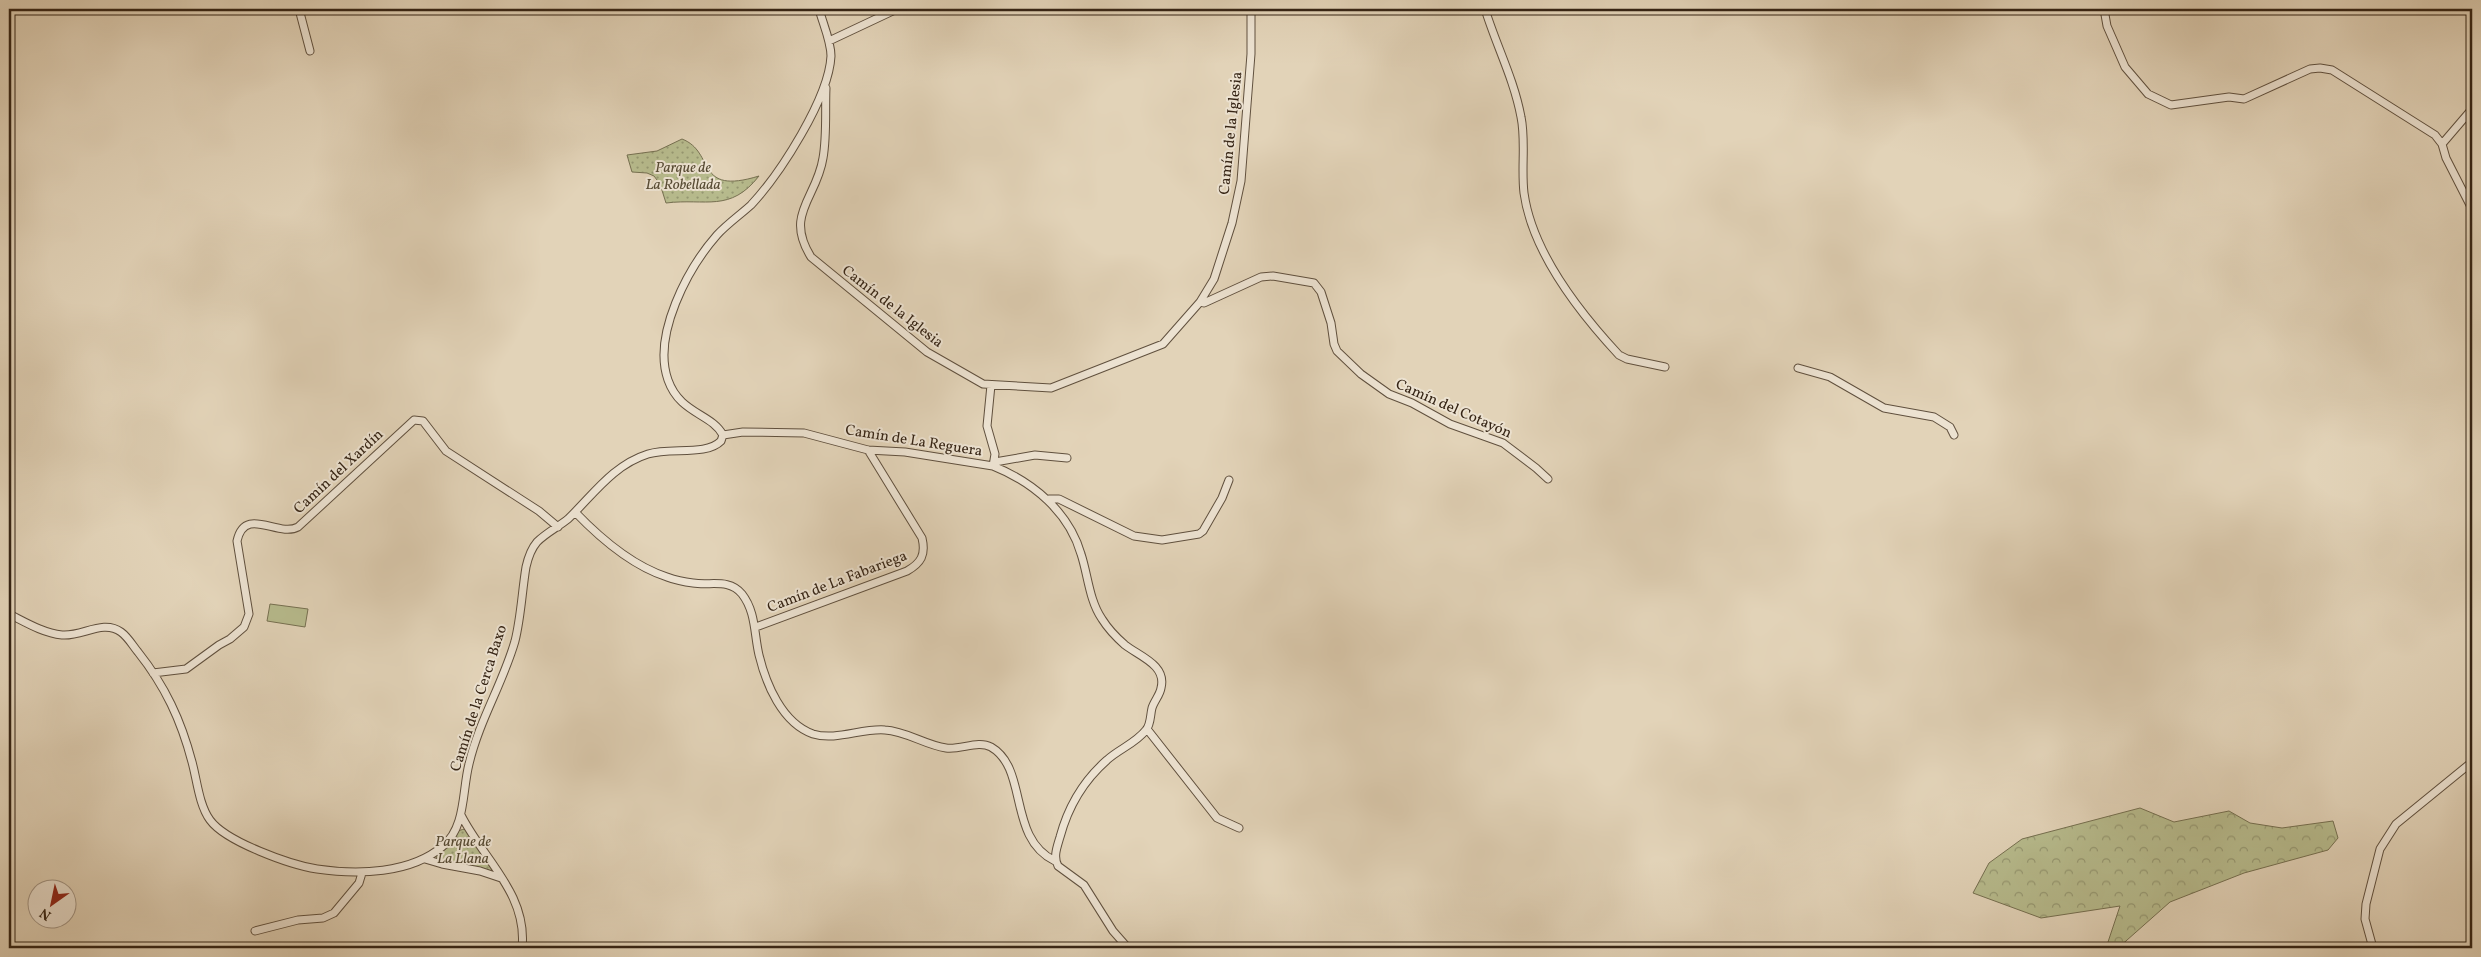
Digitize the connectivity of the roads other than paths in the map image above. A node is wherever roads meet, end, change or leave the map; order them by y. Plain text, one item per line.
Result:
1 (299, 9) edge
2 (819, 9) edge
3 (897, 9) edge
4 (1250, 9) edge
5 (1485, 9) edge
6 (2104, 9) edge
7 (829, 41) junction
8 (310, 51) dead end
9 (826, 83) junction
10 (2472, 109) edge
11 (2442, 144) junction
12 (2472, 209) edge
13 (1200, 302) junction
14 (1664, 366) dead end
15 (1798, 368) dead end
16 (991, 385) junction
17 (723, 435) junction
18 (1954, 435) dead end
19 (868, 450) junction
20 (1067, 458) dead end
21 (994, 464) junction
22 (1229, 480) dead end
23 (1548, 480) dead end
24 (1049, 499) junction
25 (575, 512) junction
26 (558, 527) junction
27 (9, 614) edge
28 (756, 627) junction
29 (153, 673) junction
30 (1147, 729) junction
31 (2472, 762) edge
32 (461, 814) junction
33 (1239, 828) dead end
34 (425, 859) junction
35 (1055, 861) junction
36 (362, 873) junction
37 (501, 878) junction
38 (255, 931) dead end
39 (522, 948) edge
40 (1128, 948) edge
41 (2373, 948) edge

1 - 8 street
2 - 7 street
3 - 7 street
4 - 13 street, Camín de la Iglesia
5 - 14 street
6 - 11 street
7 - 9 street
9 - 16 street, Camín de la Iglesia
9 - 17 street
10 - 11 street
11 - 12 street
13 - 16 street, Camín de la Iglesia
13 - 23 street, Camín del Cotayón
15 - 18 street
16 - 21 street
17 - 19 street, Camín de La Reguera
17 - 25 street, Camín de la Cerca Baxo
19 - 21 street, Camín de La Reguera
19 - 28 street, Camín de La Fabariega
20 - 21 street
21 - 24 street, Camín de La Reguera
22 - 24 street
24 - 30 street, Camín de La Reguera
25 - 26 street, Camín de la Cerca Baxo
25 - 28 street
26 - 29 street, Camín del Xardín
26 - 32 street, Camín de la Cerca Baxo
27 - 29 street
28 - 35 street
29 - 36 street
30 - 33 street
30 - 35 street
31 - 41 street
32 - 34 street, Camín de la Cerca Baxo
32 - 37 street
34 - 36 street
34 - 37 street
35 - 40 street
36 - 38 street
37 - 39 street

